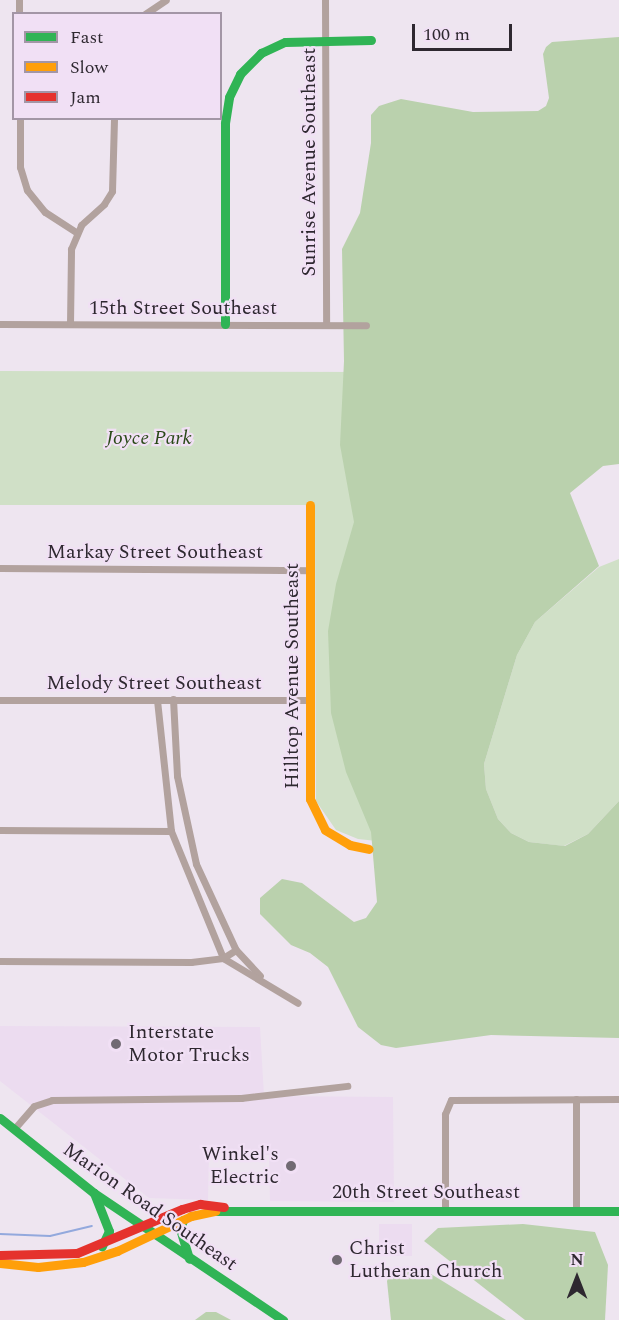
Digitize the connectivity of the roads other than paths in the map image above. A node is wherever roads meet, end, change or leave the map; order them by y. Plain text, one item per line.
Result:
1 (166, 0) edge
2 (325, 0) edge
3 (148, 12) edge
4 (325, 39) junction
5 (371, 40) dead end
6 (20, 120) edge
7 (114, 120) edge
8 (76, 232) junction
9 (0, 324) edge
10 (70, 324) junction
11 (225, 324) junction
12 (326, 325) junction
13 (366, 325) dead end
14 (310, 505) dead end
15 (0, 568) edge
16 (310, 570) junction
17 (173, 699) junction
18 (0, 700) edge
19 (157, 700) junction
20 (309, 700) junction
21 (0, 830) edge
22 (171, 831) junction
23 (369, 849) dead end
24 (236, 950) junction
25 (223, 958) junction
26 (0, 961) edge
27 (264, 980) junction
28 (298, 1003) dead end
29 (347, 1086) dead end
30 (576, 1099) junction
31 (619, 1099) edge
32 (0, 1118) edge
33 (14, 1129) junction
34 (94, 1193) junction
35 (232, 1210) junction
36 (445, 1210) junction
37 (576, 1211) junction
38 (619, 1211) edge
39 (183, 1220) junction
40 (142, 1227) junction
41 (153, 1235) junction
42 (102, 1246) junction
43 (0, 1255) edge
44 (189, 1259) junction
45 (0, 1263) edge
46 (283, 1320) edge

1 - 3 street
2 - 4 street, Sunrise Avenue Southeast
4 - 5 street
4 - 11 street
4 - 12 street, Sunrise Avenue Southeast
6 - 8 street
7 - 8 street
8 - 10 street
9 - 10 street, 15th Street Southeast
10 - 11 street, 15th Street Southeast
11 - 12 street, 15th Street Southeast
12 - 13 street, 15th Street Southeast
14 - 16 street, Hilltop Avenue Southeast
15 - 16 street, Markay Street Southeast
16 - 20 street, Hilltop Avenue Southeast
17 - 19 street, Melody Street Southeast
17 - 20 street, Melody Street Southeast
17 - 24 street
18 - 19 street, Melody Street Southeast
19 - 22 street
20 - 23 street, Hilltop Avenue Southeast
21 - 22 street
22 - 25 street
24 - 25 street
24 - 27 street
25 - 26 street
25 - 27 street
27 - 28 street
29 - 33 street
30 - 31 street
30 - 36 street
30 - 37 street
32 - 33 street, Marion Road Southeast
33 - 34 street, Marion Road Southeast
34 - 40 street, Marion Road Southeast
34 - 42 street
35 - 36 street, 20th Street Southeast
35 - 39 street, 20th Street Southeast
35 - 40 street, 20th Street Southeast
36 - 37 street, 20th Street Southeast
37 - 38 street, 20th Street Southeast
39 - 41 street, 20th Street Southeast
39 - 44 street
40 - 41 street, Marion Road Southeast
40 - 42 street, 20th Street Southeast
41 - 44 street, Marion Road Southeast
41 - 45 street, 20th Street Southeast
42 - 43 street, 20th Street Southeast
44 - 46 street, Marion Road Southeast

